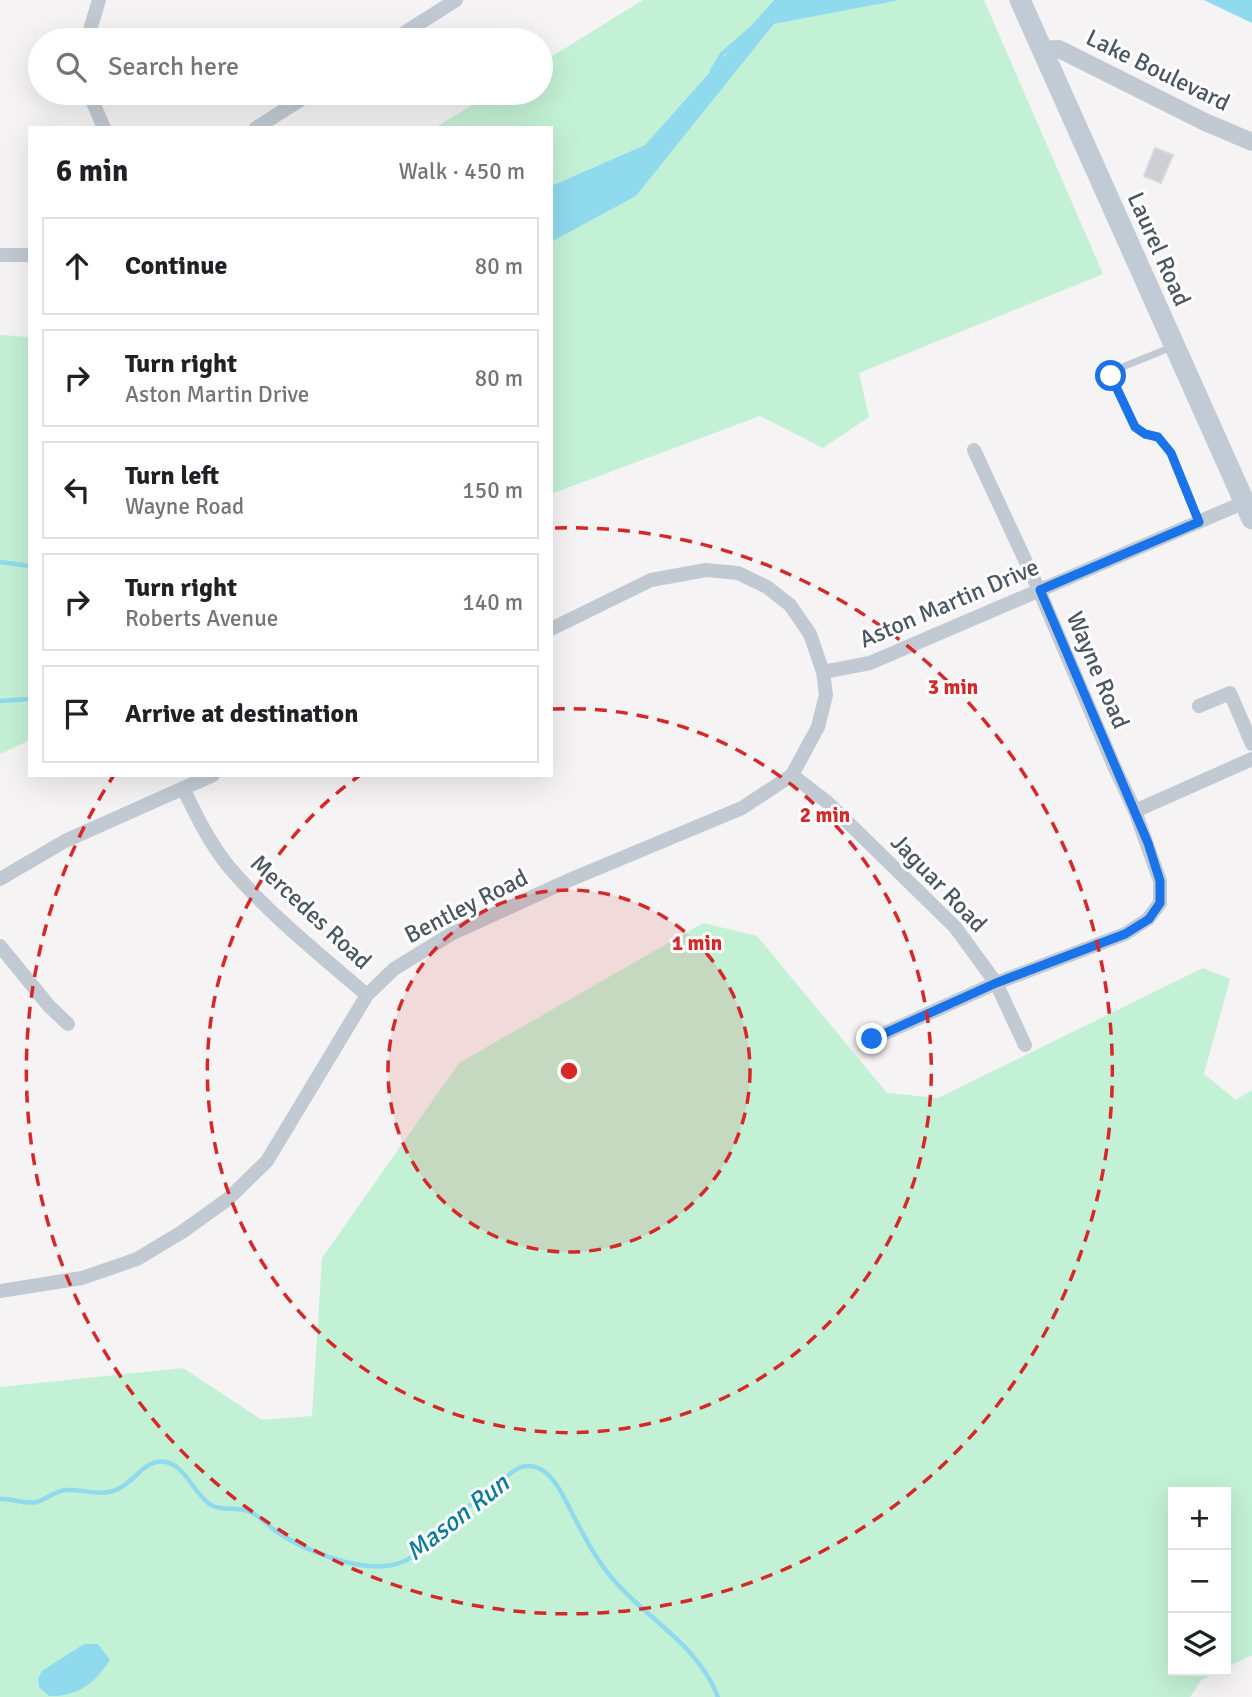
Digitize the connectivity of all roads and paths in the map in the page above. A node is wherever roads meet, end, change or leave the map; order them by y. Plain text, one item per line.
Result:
1 (99, 0) edge
2 (456, 0) edge
3 (1020, 0) edge
4 (91, 28) edge
5 (412, 28) edge
6 (1041, 50) junction
7 (94, 105) edge
8 (292, 105) edge
9 (103, 126) edge
10 (259, 126) edge
11 (1252, 142) edge
12 (0, 255) edge
13 (28, 255) edge
14 (1174, 346) junction
15 (974, 450) dead end
16 (1250, 507) edge
17 (1199, 522) junction
18 (1040, 590) junction
19 (553, 628) edge
20 (823, 672) junction
21 (1199, 706) dead end
22 (1252, 744) edge
23 (1252, 759) edge
24 (792, 775) junction
25 (208, 777) edge
26 (183, 788) junction
27 (1135, 811) junction
28 (0, 879) edge
29 (0, 946) edge
30 (996, 983) junction
31 (367, 995) junction
32 (68, 1024) dead end
33 (872, 1039) dead end
34 (1025, 1045) dead end
35 (0, 1291) edge

1 - 4 street
2 - 5 street
3 - 6 main road, Laurel Road
6 - 11 street, Lake Boulevard
6 - 14 main road, Laurel Road
7 - 9 street
8 - 10 street
12 - 13 street
14 - 16 main road, Laurel Road
14 - 17 lane
15 - 18 street, Wayne Road
16 - 17 street, Aston Martin Drive
17 - 18 street, Aston Martin Drive
18 - 20 street, Aston Martin Drive
18 - 27 street, Wayne Road
19 - 20 street
20 - 24 street, Bentley Road
21 - 22 street
23 - 27 street
24 - 30 street, Jaguar Road
24 - 31 street, Bentley Road
25 - 26 street
26 - 28 street
26 - 31 street, Mercedes Road
27 - 30 street, Wayne Road
29 - 32 street
30 - 33 street
30 - 34 street, Jaguar Road
31 - 35 street, Bentley Road

